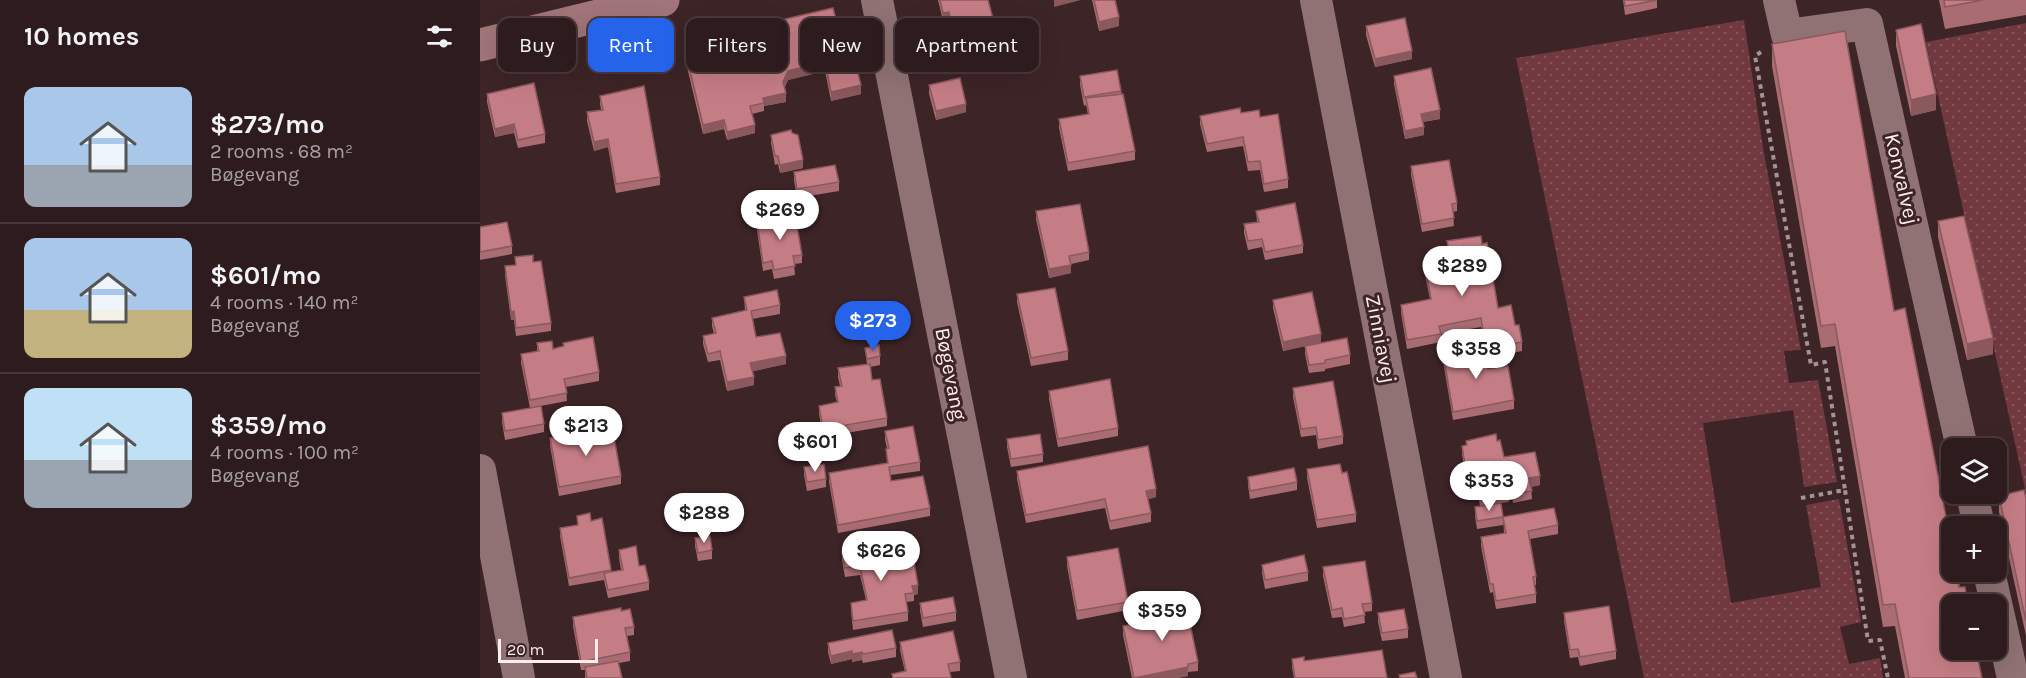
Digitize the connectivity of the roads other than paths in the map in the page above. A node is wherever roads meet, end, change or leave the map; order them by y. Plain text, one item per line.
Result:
1 (663, 0) edge
2 (877, 0) edge
3 (1316, 0) edge
4 (1779, 0) edge
5 (480, 45) edge
6 (1960, 438) edge
7 (480, 470) edge
8 (1991, 582) edge
9 (519, 678) edge
10 (1011, 678) edge
11 (1446, 678) edge
12 (2013, 678) edge

1 - 5 street
2 - 10 street, Bøgevang
3 - 11 street, Zinniavej
4 - 6 street, Konvalvej
7 - 9 street
8 - 12 street

